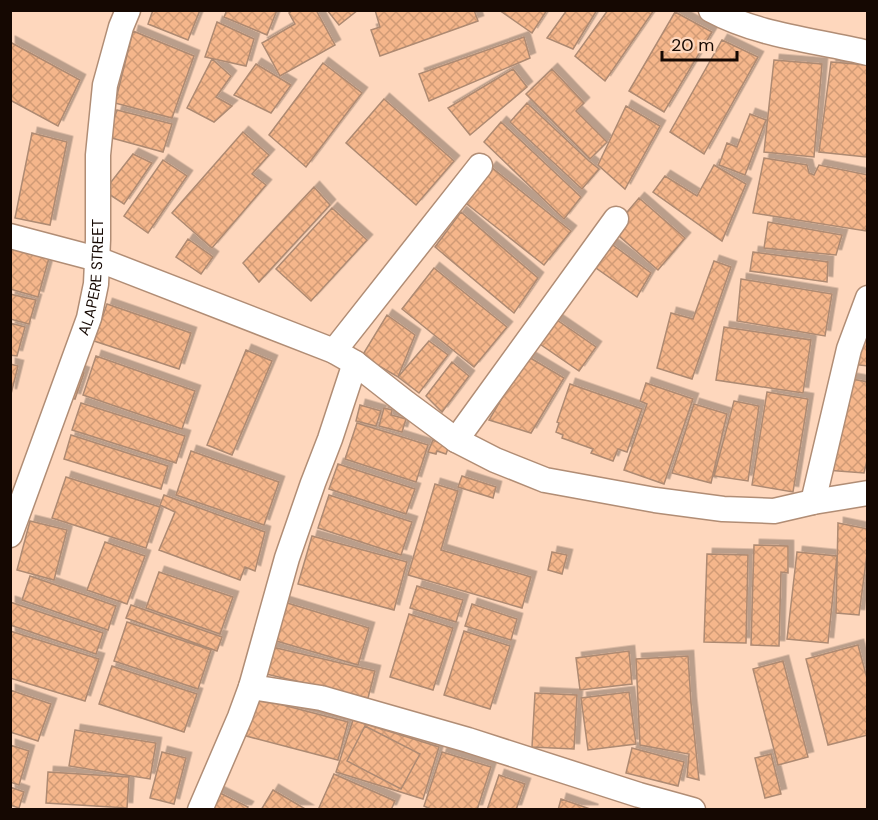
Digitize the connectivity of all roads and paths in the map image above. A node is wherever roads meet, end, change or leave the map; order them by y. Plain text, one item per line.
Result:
1 (128, 10) edge
2 (711, 10) edge
3 (867, 53) edge
4 (480, 166) dead end
5 (616, 219) dead end
6 (10, 236) edge
7 (97, 259) junction
8 (867, 298) edge
9 (334, 351) junction
10 (355, 363) junction
11 (456, 440) junction
12 (867, 493) edge
13 (813, 502) junction
14 (10, 535) edge
15 (251, 687) junction
16 (636, 802) edge
17 (200, 810) edge
18 (693, 810) edge

1 - 7 street, ALAPERE STREET
2 - 3 street
4 - 9 street
5 - 11 street
6 - 7 street
7 - 9 street
7 - 14 street, ALAPERE STREET
8 - 13 street
9 - 10 street
10 - 11 street
10 - 15 street
11 - 13 street
12 - 13 street
15 - 16 street
15 - 17 street
16 - 18 street

